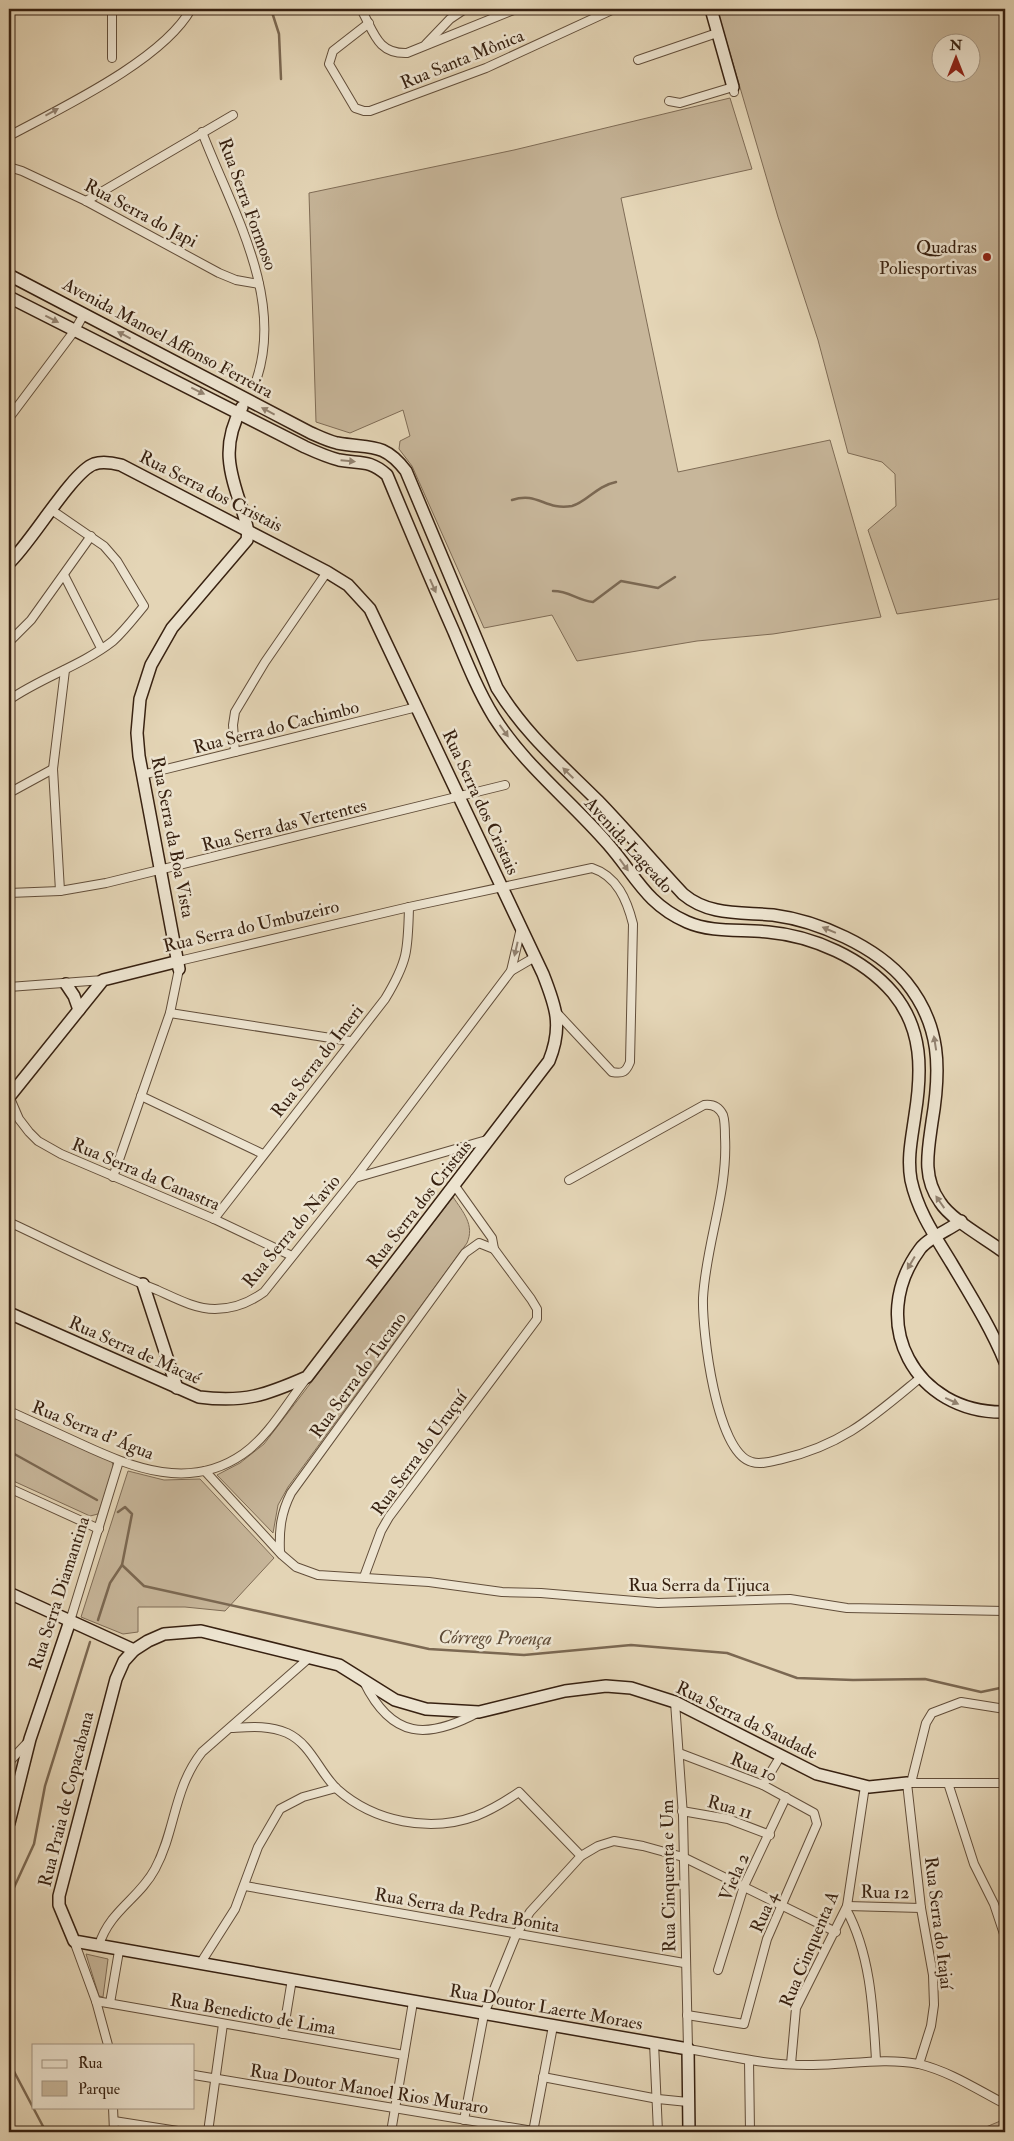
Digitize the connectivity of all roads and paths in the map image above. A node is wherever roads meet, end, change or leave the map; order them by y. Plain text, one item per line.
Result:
1 (112, 9) edge
2 (190, 9) edge
3 (361, 9) edge
4 (465, 9) edge
5 (516, 9) edge
6 (614, 9) edge
7 (711, 9) edge
8 (369, 23) junction
9 (717, 33) junction
10 (423, 47) junction
11 (112, 58) dead end
12 (638, 60) dead end
13 (733, 90) joint
14 (669, 101) dead end
15 (233, 115) dead end
16 (202, 132) junction
17 (9, 136) edge
18 (9, 167) edge
19 (86, 200) junction
20 (9, 275) edge
21 (259, 284) junction
22 (9, 297) edge
23 (84, 314) junction
24 (75, 330) junction
25 (257, 378) dead end
26 (246, 399) junction
27 (239, 412) junction
28 (9, 418) edge
29 (311, 433) joint
30 (400, 464) junction
31 (387, 475) junction
32 (53, 511) junction
33 (248, 529) junction
34 (91, 536) junction
35 (9, 564) edge
36 (327, 572) junction
37 (64, 574) junction
38 (9, 642) edge
39 (101, 648) junction
40 (65, 670) junction
41 (9, 700) edge
42 (417, 707) junction
43 (235, 752) junction
44 (53, 769) junction
45 (142, 775) junction
46 (505, 785) dead end
47 (9, 793) edge
48 (459, 797) junction
49 (160, 870) junction
50 (500, 886) junction
51 (60, 891) junction
52 (9, 893) edge
53 (409, 907) junction
54 (521, 928) junction
55 (535, 957) junction
56 (179, 965) junction
57 (511, 971) junction
58 (103, 980) junction
59 (66, 984) junction
60 (9, 987) edge
61 (79, 1010) junction
62 (557, 1013) junction
63 (170, 1014) junction
64 (350, 1041) junction
65 (9, 1096) edge
66 (141, 1096) junction
67 (492, 1138) junction
68 (263, 1154) junction
69 (113, 1177) junction
70 (355, 1178) junction
71 (569, 1180) dead end
72 (454, 1186) junction
73 (214, 1219) junction
74 (961, 1221) junction
75 (9, 1222) edge
76 (935, 1238) junction
77 (494, 1249) junction
78 (1005, 1253) edge
79 (292, 1256) junction
80 (143, 1284) junction
81 (9, 1313) edge
82 (1005, 1362) edge
83 (307, 1377) junction
84 (920, 1378) junction
85 (177, 1388) junction
86 (9, 1411) edge
87 (1005, 1412) edge
88 (119, 1461) junction
89 (205, 1471) junction
90 (9, 1488) edge
91 (99, 1528) junction
92 (280, 1552) junction
93 (364, 1577) junction
94 (9, 1593) edge
95 (1005, 1611) edge
96 (70, 1621) junction
97 (134, 1650) junction
98 (309, 1658) junction
99 (363, 1679) junction
100 (675, 1702) junction
101 (1005, 1709) edge
102 (479, 1712) junction
103 (231, 1728) junction
104 (30, 1739) junction
105 (679, 1753) junction
106 (780, 1757) junction
107 (9, 1762) edge
108 (948, 1782) junction
109 (909, 1783) junction
110 (1005, 1783) edge
111 (763, 1785) junction
112 (865, 1786) junction
113 (336, 1788) junction
114 (786, 1798) junction
115 (682, 1811) junction
116 (814, 1813) joint
117 (9, 1823) edge
118 (770, 1835) junction
119 (581, 1856) junction
120 (683, 1857) junction
121 (245, 1886) junction
122 (744, 1886) junction
123 (782, 1908) junction
124 (847, 1908) junction
125 (921, 1908) junction
126 (836, 1932) junction
127 (516, 1935) junction
128 (1005, 1937) edge
129 (74, 1941) junction
130 (99, 1945) junction
131 (119, 1950) junction
132 (684, 1963) junction
133 (200, 1964) junction
134 (718, 1970) dead end
135 (292, 1979) junction
136 (96, 2001) junction
137 (413, 2002) junction
138 (110, 2003) junction
139 (484, 2014) junction
140 (687, 2015) junction
141 (223, 2024) junction
142 (552, 2026) junction
143 (283, 2034) junction
144 (654, 2043) junction
145 (108, 2044) edge
146 (688, 2049) junction
147 (404, 2055) junction
148 (748, 2060) junction
149 (876, 2060) junction
150 (791, 2064) junction
151 (919, 2064) junction
152 (195, 2076) edge
153 (544, 2077) junction
154 (215, 2079) junction
155 (658, 2099) junction
156 (688, 2102) junction
157 (1005, 2104) edge
158 (113, 2108) edge
159 (394, 2109) junction
160 (114, 2120) junction
161 (464, 2120) junction
162 (114, 2132) edge
163 (184, 2132) edge
164 (208, 2132) edge
165 (391, 2132) edge
166 (535, 2132) edge
167 (658, 2132) edge
168 (689, 2132) edge
169 (750, 2132) edge

1 - 11 street
17 -> 2 street
3 - 8 street
4 - 10 street
5 - 10 street
6 - 8 street, Rua Santa Mônica
7 - 9 street
8 - 10 street
9 - 12 street
9 - 13 street
13 - 14 street
15 - 16 street
16 - 19 street
16 - 21 street, Rua Serra Formoso
18 - 19 street, Rua Serra do Japi
19 - 21 street, Rua Serra do Japi
20 - 23 street, Avenida Manoel Affonso Ferreira
21 - 25 street, Rua Serra Formoso
22 -> 24 street, Avenida Manoel Affonso Ferreira
23 - 24 street
26 -> 23 street, Avenida Manoel Affonso Ferreira
24 -> 27 street, Avenida Manoel Affonso Ferreira
24 - 28 street
26 - 27 street
29 -> 26 street, Avenida Manoel Affonso Ferreira
27 -> 31 street, Avenida Manoel Affonso Ferreira
27 - 33 street
29 - 30 street, Avenida Lageado
30 - 31 street
74 -> 30 street, Avenida Lageado
31 -> 76 street, Avenida Lageado
32 - 33 street, Rua Serra dos Cristais
32 - 34 street
32 - 35 street, Rua Serra dos Cristais
33 - 36 street, Rua Serra dos Cristais
33 - 45 street, Rua Serra da Boa Vista
34 - 37 street
34 - 39 street
36 - 42 street, Rua Serra dos Cristais
36 - 43 street
37 - 38 street
37 - 39 street
39 - 40 street
40 - 41 street
40 - 44 street
42 - 43 street, Rua Serra do Cachimbo
42 - 48 street, Rua Serra dos Cristais
43 - 45 street, Rua Serra do Cachimbo
44 - 47 street
44 - 51 street
45 - 49 street, Rua Serra da Boa Vista
46 - 48 street, Rua Serra das Vertentes
48 - 49 street, Rua Serra das Vertentes
48 - 50 street, Rua Serra dos Cristais
49 - 51 street, Rua Serra das Vertentes
49 - 56 street, Rua Serra da Boa Vista
50 - 53 street, Rua Serra do Umbuzeiro
50 - 54 street, Rua Serra dos Cristais
50 - 62 street
51 - 52 street, Rua Serra das Vertentes
53 - 56 street, Rua Serra do Umbuzeiro
53 - 64 street, Rua Serra do Imeri
54 - 55 street, Rua Serra dos Cristais
54 -> 57 street, Rua Serra do Navio
55 - 57 street, Rua Serra do Navio
55 - 62 street, Rua Serra dos Cristais
56 - 58 street, Rua Serra do Umbuzeiro
56 - 63 street, Rua Serra da Boa Vista
57 - 70 street, Rua Serra do Navio
58 - 59 street, Rua Serra do Umbuzeiro
58 - 61 street
59 - 60 street, Rua Serra do Umbuzeiro
59 - 61 street
61 - 65 street
62 - 67 street, Rua Serra dos Cristais
63 - 64 street
63 - 66 street, Rua Serra da Boa Vista
64 - 68 street, Rua Serra do Imeri
65 - 69 street, Rua Serra da Canastra
66 - 68 street
66 - 69 street, Rua Serra da Boa Vista
67 - 70 street
67 - 72 street, Rua Serra dos Cristais
68 - 73 street, Rua Serra do Imeri
69 - 73 street, Rua Serra da Canastra
70 - 79 street, Rua Serra do Navio
71 - 84 street
72 - 77 street, Rua Serra do Uruçuí
72 - 83 street, Rua Serra dos Cristais
73 - 79 street, Rua Serra da Canastra
74 - 76 street
74 - 78 street, Avenida Lageado
75 - 80 street, Rua Serra do Navio
76 - 82 street, Avenida Lageado
76 -> 84 street
77 - 92 street, Rua Serra do Tucano
77 - 93 street, Rua Serra do Uruçuí
79 - 80 street, Rua Serra do Navio
80 - 85 street
81 - 85 street, Rua Serra de Macaé
83 - 85 street, Rua Serra de Macaé
83 - 89 street, Rua Serra d' Água
84 -> 87 street
86 - 88 street, Rua Serra d' Água
88 - 89 street, Rua Serra d' Água
88 - 91 street, Rua Serra Diamantina
89 - 92 street
90 - 91 street
91 - 96 street, Rua Serra Diamantina
92 - 93 street
93 - 95 street, Rua Serra da Tijuca
94 - 96 street
96 - 97 street
96 - 104 street, Rua Serra Diamantina
97 - 98 street, Rua Serra da Saudade
97 - 129 street, Rua Praia de Copacabana
98 - 99 street, Rua Serra da Saudade
98 - 103 street
99 - 102 street
99 - 102 street, Rua Serra da Saudade
100 - 102 street, Rua Serra da Saudade
100 - 105 street, Rua Cinquenta e Um
100 - 106 street, Rua Serra da Saudade
101 - 109 street
103 - 113 street
103 - 130 street
104 - 107 street
104 - 117 street, Rua Serra Diamantina
105 - 111 street, Rua 10
105 - 115 street, Rua Cinquenta e Um
106 - 111 street
106 - 112 street, Rua Serra da Saudade
108 - 109 street
108 - 110 street
108 - 128 street
109 - 112 street, Rua Serra da Saudade
109 - 125 street, Rua Serra do Itajaí
111 - 114 street, Rua 10
112 - 124 street, Rua Cinquenta A
113 - 119 street
113 - 121 street
114 - 116 street, Rua 10
114 - 118 street, Viela 2
115 - 118 street, Rua 11
115 - 120 street, Rua Cinquenta e Um
116 - 123 street, Rua 4
118 - 122 street, Viela 2
119 - 120 street
119 - 127 street
120 - 122 street
120 - 132 street, Rua Cinquenta e Um
121 - 127 street, Rua Serra da Pedra Bonita
121 - 133 street
122 - 123 street
122 - 134 street, Viela 2
123 - 126 street
123 - 140 street, Rua 4
124 - 125 street, Rua 12
124 - 126 street, Rua Cinquenta A
124 - 149 street
125 - 151 street, Rua Serra do Itajaí
126 - 150 street, Rua Cinquenta A
127 - 132 street, Rua Serra da Pedra Bonita
127 - 139 street
129 - 130 street, Rua Doutor Laerte Moraes
129 - 136 street, Rua Praia de Copacabana
130 - 131 street, Rua Doutor Laerte Moraes
131 - 133 street, Rua Doutor Laerte Moraes
131 - 138 street
132 - 140 street, Rua Cinquenta e Um
133 - 135 street, Rua Doutor Laerte Moraes
135 - 137 street, Rua Doutor Laerte Moraes
135 - 143 street
136 - 138 street, Rua Benedicto de Lima
136 - 145 street, Rua Praia de Copacabana
137 - 139 street, Rua Doutor Laerte Moraes
137 - 147 street
138 - 141 street, Rua Benedicto de Lima
139 - 142 street, Rua Doutor Laerte Moraes
139 - 161 street
140 - 146 street, Rua Cinquenta e Um
141 - 143 street, Rua Benedicto de Lima
141 - 154 street
142 - 144 street, Rua Doutor Laerte Moraes
142 - 153 street
143 - 147 street, Rua Benedicto de Lima
144 - 146 street, Rua Doutor Laerte Moraes
144 - 155 street
146 - 148 street, Rua Doutor Laerte Moraes
146 - 156 street
147 - 159 street
148 - 150 street, Rua Doutor Laerte Moraes
148 - 169 street
149 - 150 street, Rua Doutor Laerte Moraes
149 - 151 street, Rua Doutor Laerte Moraes
151 - 157 street, Rua Doutor Laerte Moraes
152 - 154 street, Rua Doutor Manoel Rios Muraro
153 - 155 street
153 - 166 street
154 - 159 street, Rua Doutor Manoel Rios Muraro
154 - 164 street
155 - 156 street
155 - 167 street
156 - 168 street
158 - 160 street
159 - 161 street, Rua Doutor Manoel Rios Muraro
159 - 165 street
160 - 162 street
160 - 163 street
161 - 166 street, Rua Doutor Manoel Rios Muraro

